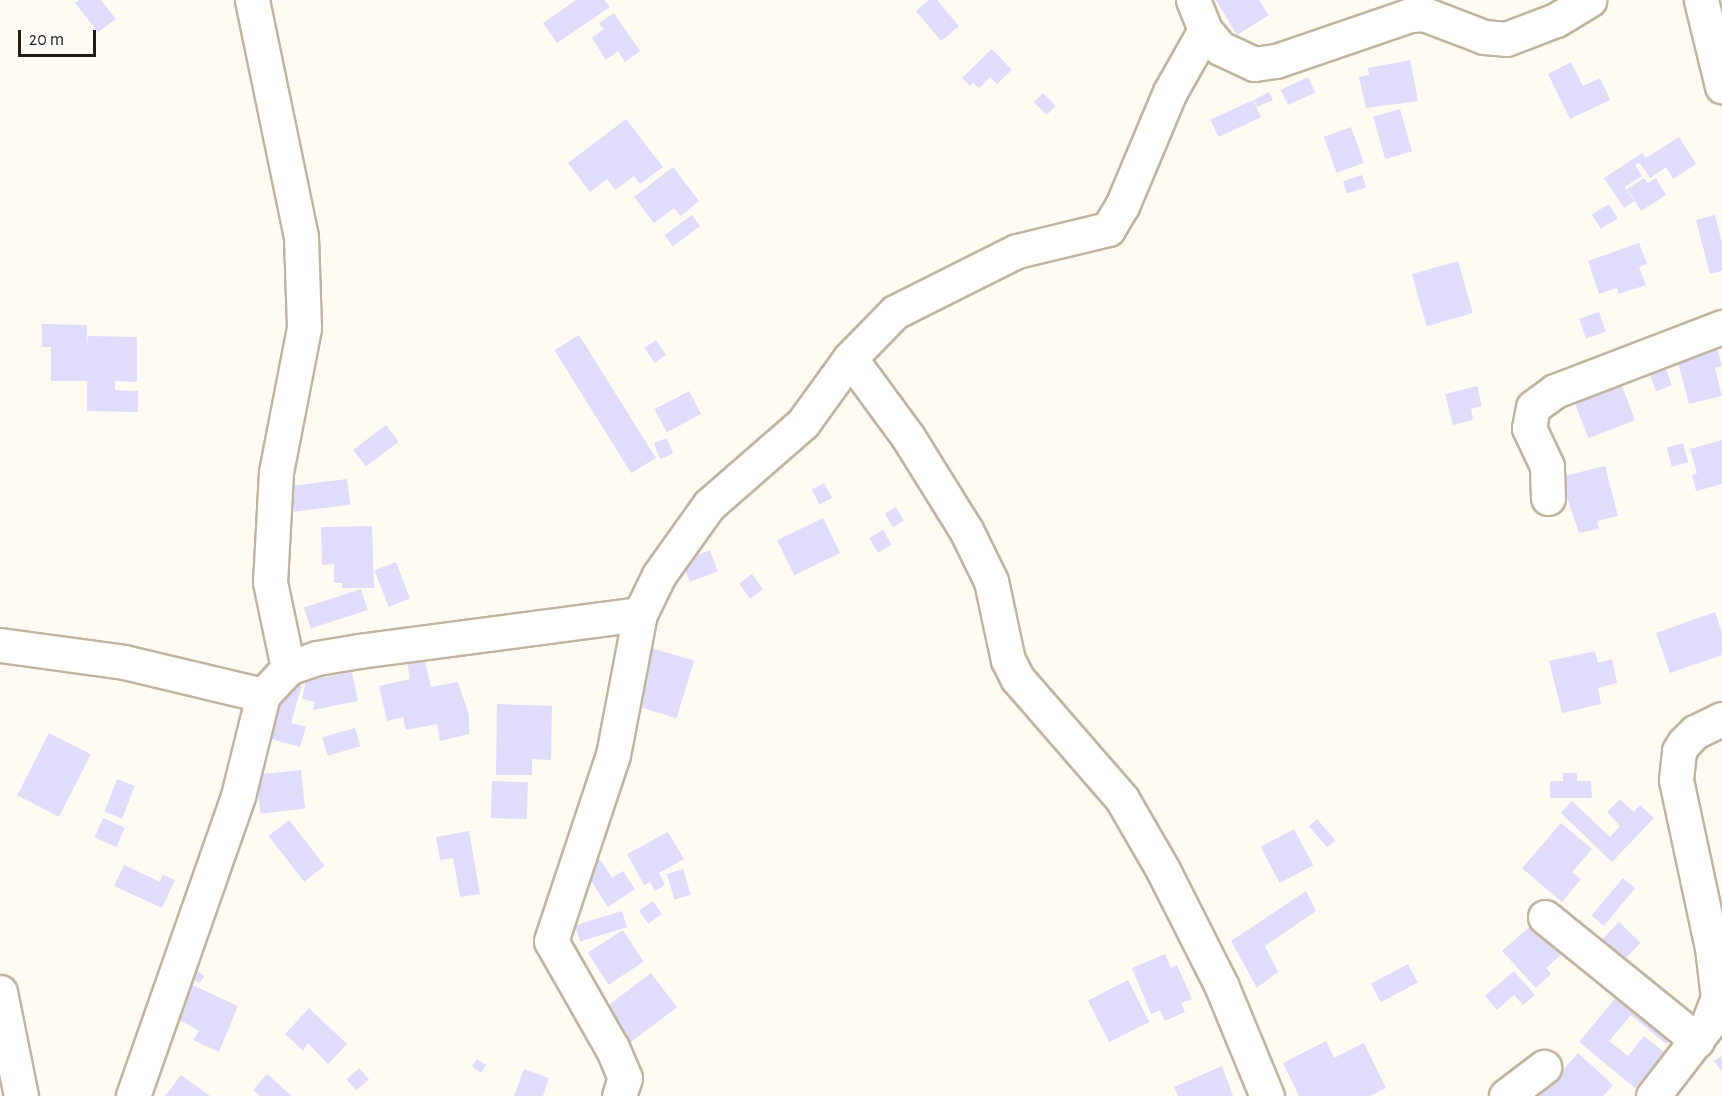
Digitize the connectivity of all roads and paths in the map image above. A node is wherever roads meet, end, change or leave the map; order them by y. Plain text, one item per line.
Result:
1 (252, 0) edge
2 (1193, 0) edge
3 (1589, 0) edge
4 (1701, 0) edge
5 (1205, 30) junction
6 (1722, 86) edge
7 (1722, 327) edge
8 (850, 358) junction
9 (1548, 498) dead end
10 (640, 614) junction
11 (0, 645) edge
12 (288, 668) junction
13 (263, 695) junction
14 (1722, 719) edge
15 (1545, 917) dead end
16 (0, 992) edge
17 (1697, 1040) junction
18 (1544, 1067) dead end
19 (630, 1090) edge
20 (21, 1096) edge
21 (134, 1096) edge
22 (1267, 1096) edge
23 (1506, 1096) edge
24 (1653, 1096) edge

1 - 12 street
2 - 5 street
3 - 5 street
4 - 6 street
5 - 8 street
7 - 9 street
8 - 10 street
8 - 22 street
10 - 12 street
10 - 19 street
11 - 13 street
12 - 13 street
13 - 21 street
14 - 17 street
15 - 17 street
16 - 20 street
17 - 24 street
18 - 23 street

